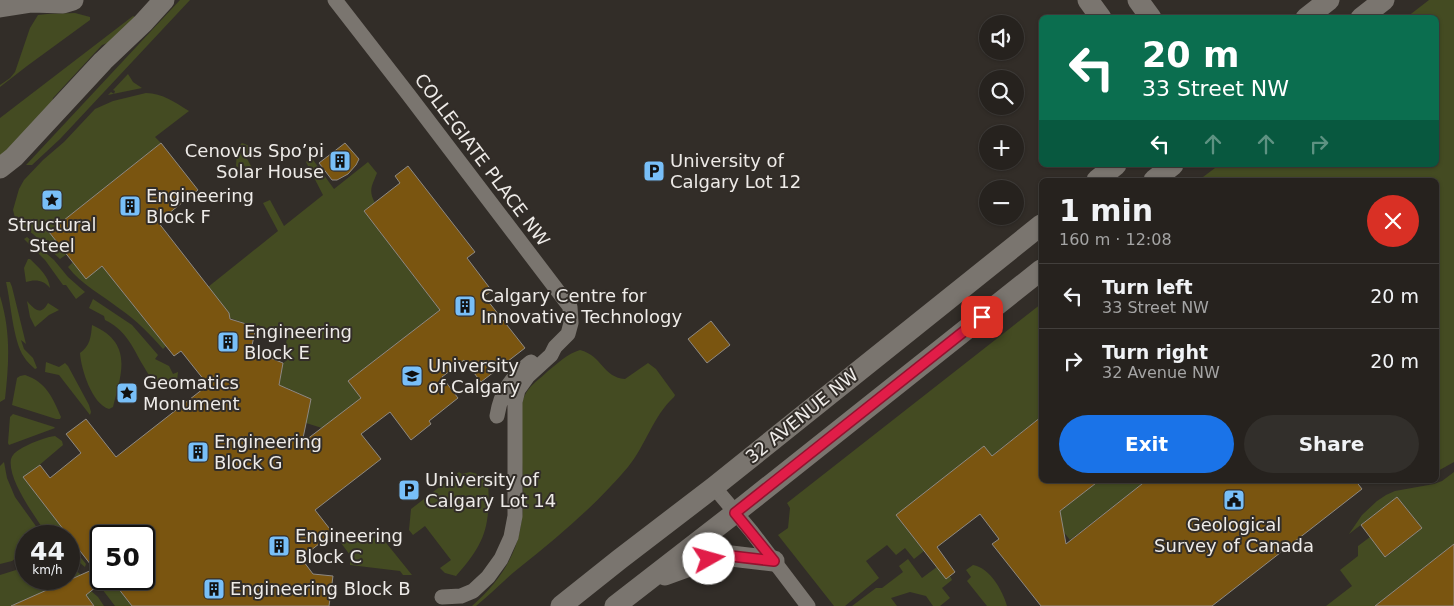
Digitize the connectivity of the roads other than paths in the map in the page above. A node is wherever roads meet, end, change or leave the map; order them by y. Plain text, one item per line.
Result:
1 (73, 0) edge
2 (164, 0) edge
3 (335, 0) edge
4 (1088, 0) edge
5 (1138, 0) edge
6 (1329, 0) edge
7 (1384, 0) edge
8 (0, 6) edge
9 (1099, 15) edge
10 (1149, 15) edge
11 (1310, 15) edge
12 (1366, 15) edge
13 (1170, 167) edge
14 (0, 168) edge
15 (1157, 178) edge
16 (1039, 227) edge
17 (1039, 272) edge
18 (555, 347) junction
19 (497, 416) dead end
20 (714, 487) junction
21 (735, 513) junction
22 (774, 561) junction
23 (646, 582) junction
24 (442, 597) dead end
25 (561, 606) edge
26 (615, 606) edge
27 (808, 606) edge

1 - 8 main road
2 - 14 main road
3 - 18 street, COLLEGIATE PLACE NW
4 - 9 main road
5 - 10 main road
6 - 11 main road
7 - 12 main road
13 - 15 main road
16 - 20 main road, 32 AVENUE NW
17 - 21 main road, 32 AVENUE NW
18 - 19 street, COLLEGIATE PLACE NW
18 - 24 street, COLLEGIATE PLACE NW
20 - 21 street
20 - 25 main road, 32 AVENUE NW
21 - 22 street
21 - 23 main road, 32 AVENUE NW
22 - 23 main road
22 - 27 street
23 - 26 main road, 32 AVENUE NW

